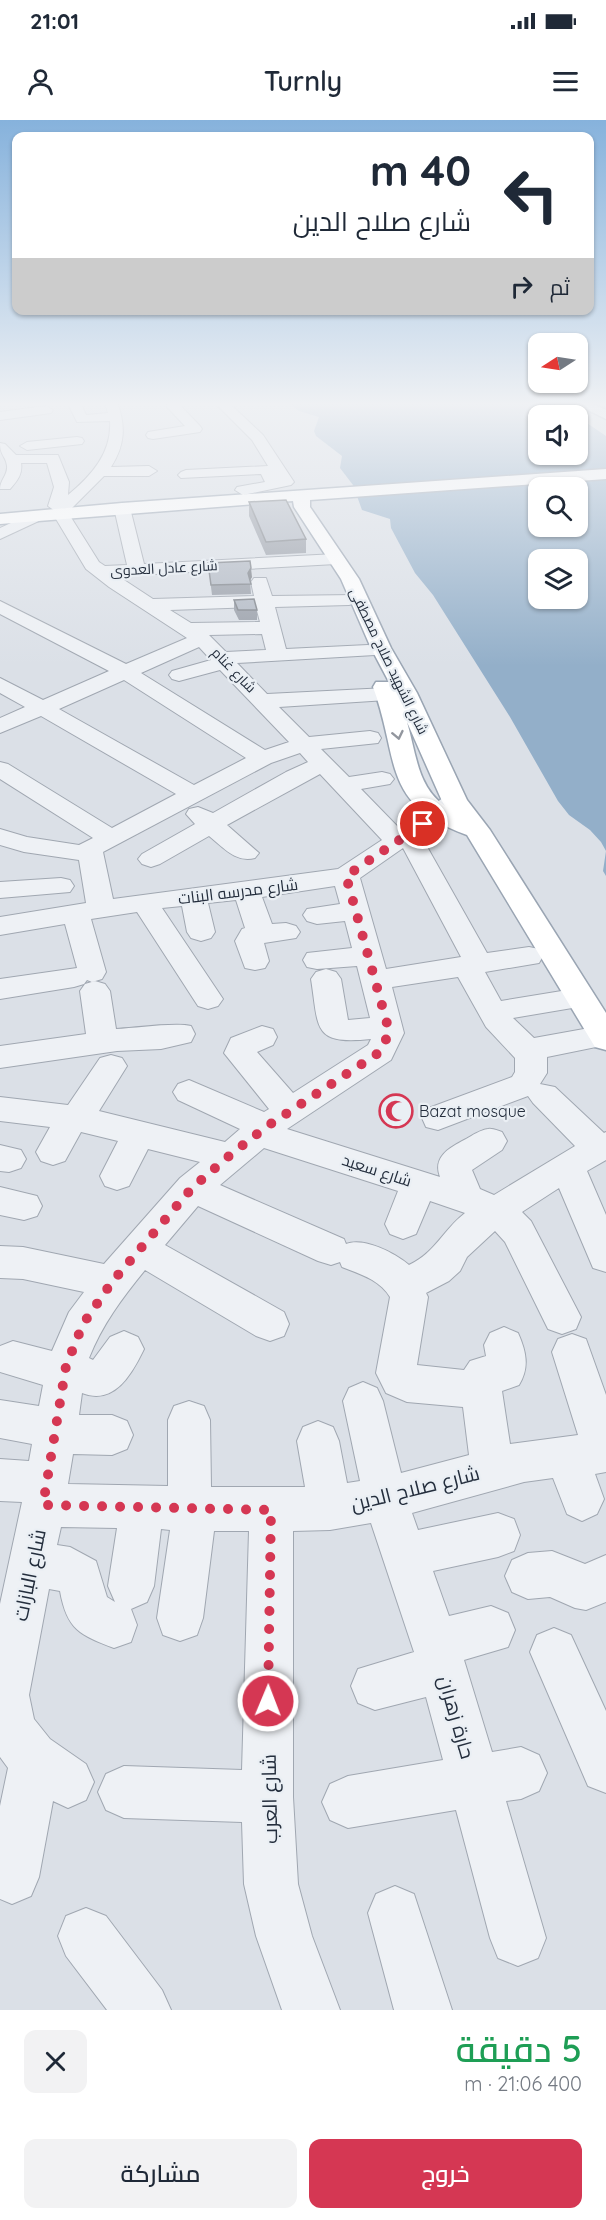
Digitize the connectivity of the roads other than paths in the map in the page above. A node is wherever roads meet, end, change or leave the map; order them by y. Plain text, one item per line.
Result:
1 (62, 490) edge
2 (80, 490) edge
3 (189, 490) edge
4 (261, 490) edge
5 (272, 490) edge
6 (280, 490) edge
7 (298, 490) edge
8 (249, 494) junction
9 (191, 497) junction
10 (7, 501) edge
11 (122, 507) junction
12 (61, 508) junction
13 (37, 516) junction
14 (0, 534) edge
15 (331, 559) junction
16 (256, 563) junction
17 (194, 567) junction
18 (137, 570) junction
19 (100, 572) junction
20 (349, 599) junction
21 (265, 602) junction
22 (203, 603) junction
23 (150, 605) junction
24 (0, 607) edge
25 (270, 628) junction
26 (196, 634) junction
27 (368, 651) junction
28 (223, 660) junction
29 (282, 660) junction
30 (126, 672) junction
31 (179, 675) dead end
32 (0, 684) edge
33 (387, 694) junction
34 (263, 701) junction
35 (43, 708) junction
36 (0, 726) edge
37 (370, 738) dead end
38 (305, 744) junction
39 (262, 758) junction
40 (324, 764) junction
41 (382, 779) dead end
42 (6, 781) edge
43 (344, 785) junction
44 (192, 794) junction
45 (446, 808) junction
46 (236, 811) junction
47 (211, 825) junction
48 (403, 838) junction
49 (12, 841) edge
50 (107, 841) junction
51 (246, 853) dead end
52 (151, 859) junction
53 (61, 886) dead end
54 (4, 890) edge
55 (246, 891) junction
56 (351, 894) junction
57 (193, 896) junction
58 (154, 901) junction
59 (89, 911) junction
60 (317, 915) dead end
61 (0, 926) edge
62 (201, 932) dead end
63 (286, 932) dead end
64 (529, 956) dead end
65 (473, 965) junction
66 (372, 968) junction
67 (87, 980) junction
68 (0, 989) edge
69 (580, 998) junction
70 (208, 999) dead end
71 (508, 1010) dead end
72 (388, 1027) junction
73 (180, 1034) dead end
74 (262, 1037) dead end
75 (605, 1037) edge
76 (527, 1050) junction
77 (91, 1054) junction
78 (0, 1057) edge
79 (189, 1092) dead end
80 (544, 1095) dead end
81 (0, 1108) edge
82 (75, 1118) junction
83 (438, 1118) dead end
84 (271, 1123) junction
85 (140, 1132) junction
86 (490, 1142) dead end
87 (602, 1147) edge
88 (53, 1152) dead end
89 (229, 1156) junction
90 (567, 1165) junction
91 (117, 1176) dead end
92 (419, 1183) junction
93 (192, 1188) junction
94 (481, 1205) junction
95 (403, 1224) dead end
96 (140, 1249) junction
97 (606, 1257) edge
98 (0, 1262) edge
99 (112, 1282) junction
100 (405, 1285) junction
101 (270, 1324) dead end
102 (504, 1345) dead end
103 (124, 1349) dead end
104 (13, 1359) dead end
105 (66, 1369) junction
106 (480, 1390) junction
107 (363, 1401) dead end
108 (0, 1419) edge
109 (189, 1420) dead end
110 (55, 1431) junction
111 (111, 1435) dead end
112 (318, 1441) dead end
113 (592, 1453) edge
114 (492, 1468) junction
115 (0, 1480) edge
116 (45, 1494) junction
117 (385, 1499) junction
118 (582, 1499) dead end
119 (142, 1507) junction
120 (330, 1508) junction
121 (193, 1509) junction
122 (271, 1510) junction
123 (498, 1535) dead end
124 (404, 1555) junction
125 (31, 1564) junction
126 (528, 1576) dead end
127 (606, 1578) edge
128 (180, 1617) dead end
129 (492, 1630) dead end
130 (554, 1652) dead end
131 (439, 1656) junction
132 (375, 1686) dead end
133 (606, 1768) edge
134 (498, 1777) junction
135 (124, 1792) dead end
136 (267, 1797) junction
137 (348, 1802) dead end
138 (12, 1877) dead end
139 (395, 1913) dead end
140 (86, 1936) dead end
141 (518, 1938) dead end
142 (142, 2010) edge
143 (311, 2010) edge
144 (423, 2010) edge

1 - 12 street
2 - 12 street
3 - 9 street
4 - 8 street
5 - 9 main road
6 - 8 main road
7 - 15 main road, شارع الشهيد صلاح مصطفى
8 - 11 main road
8 - 15 main road, شارع الشهيد صلاح مصطفى
9 - 12 main road
10 - 12 main road
10 - 13 main road
11 - 12 main road
11 - 18 street
12 - 13 main road
12 - 19 street, شارع غنام
13 - 14 street
15 - 16 street, شارع عادل العدوى
15 - 20 main road, شارع الشهيد صلاح مصطفى
15 - 45 main road, شارع الشهيد صلاح مصطفى
16 - 17 street, شارع عادل العدوى
16 - 21 street
17 - 18 street, شارع عادل العدوى
17 - 22 street
18 - 19 street, شارع عادل العدوى
19 - 23 street, شارع غنام
20 - 21 street
20 - 27 main road, شارع الشهيد صلاح مصطفى
21 - 22 street
21 - 25 street
22 - 23 street
23 - 26 street, شارع غنام
24 - 30 street
25 - 26 street
25 - 29 street
26 - 28 street, شارع غنام
26 - 30 street
27 - 29 street
27 - 33 main road, شارع الشهيد صلاح مصطفى
28 - 29 street
28 - 31 street
28 - 34 street, شارع غنام
30 - 35 street
30 - 39 street
32 - 35 street
33 - 34 street
33 -> 45 main road, شارع الشهيد صلاح مصطفى
34 - 38 street, شارع غنام
35 - 36 street
35 - 44 street
37 - 38 street
38 - 39 street
38 - 40 street, شارع غنام
39 - 44 street
40 - 43 street, شارع غنام
40 - 46 street
41 - 43 street
42 - 50 street
43 - 48 street, شارع غنام
44 - 46 street
44 - 47 street
44 - 50 street
45 - 48 street, شارع مدرسه البنات
45 - 69 main road, شارع الشهيد صلاح مصطفى
46 - 47 street
47 - 51 street
47 - 52 street
48 - 56 street, شارع مدرسه البنات
48 - 65 street, شارع غنام
49 - 50 street
49 - 54 street
50 - 52 street
50 - 59 street
52 - 58 street
53 - 54 street
55 - 56 street, شارع مدرسه البنات
55 - 57 street, شارع مدرسه البنات
55 - 63 street
56 - 60 street
56 - 66 street
57 - 58 street, شارع مدرسه البنات
57 - 62 street
58 - 59 street, شارع مدرسه البنات
58 - 70 street
59 - 61 street, شارع مدرسه البنات
59 - 67 street
64 - 65 street
65 - 66 street
65 - 76 street, شارع غنام
66 - 72 street
66 - 72 street
67 - 68 street
67 - 77 street
69 - 71 street
69 - 75 main road, شارع الشهيد صلاح مصطفى
72 - 84 street, شارع البازات
73 - 77 street
74 - 84 street
75 - 76 street
76 - 83 street
77 - 78 street
77 - 82 street
79 - 84 street, شارع سعيد
80 - 87 street
81 - 82 street
82 - 85 street
82 - 88 street
84 - 89 street, شارع البازات
84 - 92 street, شارع سعيد
85 - 89 street
85 - 91 street
86 - 94 street
87 - 90 street
89 - 93 street, شارع البازات
90 - 94 street
90 - 97 street
92 - 94 street, شارع سعيد
92 - 95 street
93 - 96 street, شارع البازات
93 - 100 street
94 - 100 street
94 - 113 street
96 - 99 street, شارع البازات
96 - 101 street
98 - 99 street
99 - 105 street, شارع البازات
100 - 106 street
102 - 106 street
103 - 105 street
104 - 105 street
105 - 110 street, شارع البازات
106 - 114 street
107 - 117 street, حارة زهران
108 - 110 street
109 - 121 street
110 - 111 street
110 - 116 street, شارع البازات
112 - 120 street
113 - 114 street, شارع صلاح الدين
113 - 118 street
114 - 117 street, شارع صلاح الدين
115 - 116 street, شارع صلاح الدين
116 - 119 street, شارع صلاح الدين
116 - 125 street, شارع البازات
117 - 120 street, شارع صلاح الدين
117 - 124 street, حارة زهران
119 - 121 street, شارع صلاح الدين
119 - 125 street
120 - 122 street, شارع صلاح الدين
121 - 122 street, شارع صلاح الدين
121 - 128 street
122 - 136 street, شارع العرب
123 - 124 street
124 - 131 street, حارة زهران
125 - 138 street, شارع البازات
126 - 127 street
129 - 131 street
130 - 133 street
131 - 132 street
131 - 134 street, حارة زهران
134 - 137 street
134 - 141 street, حارة زهران
135 - 136 street
136 - 143 street, شارع العرب
139 - 144 street
140 - 142 street

